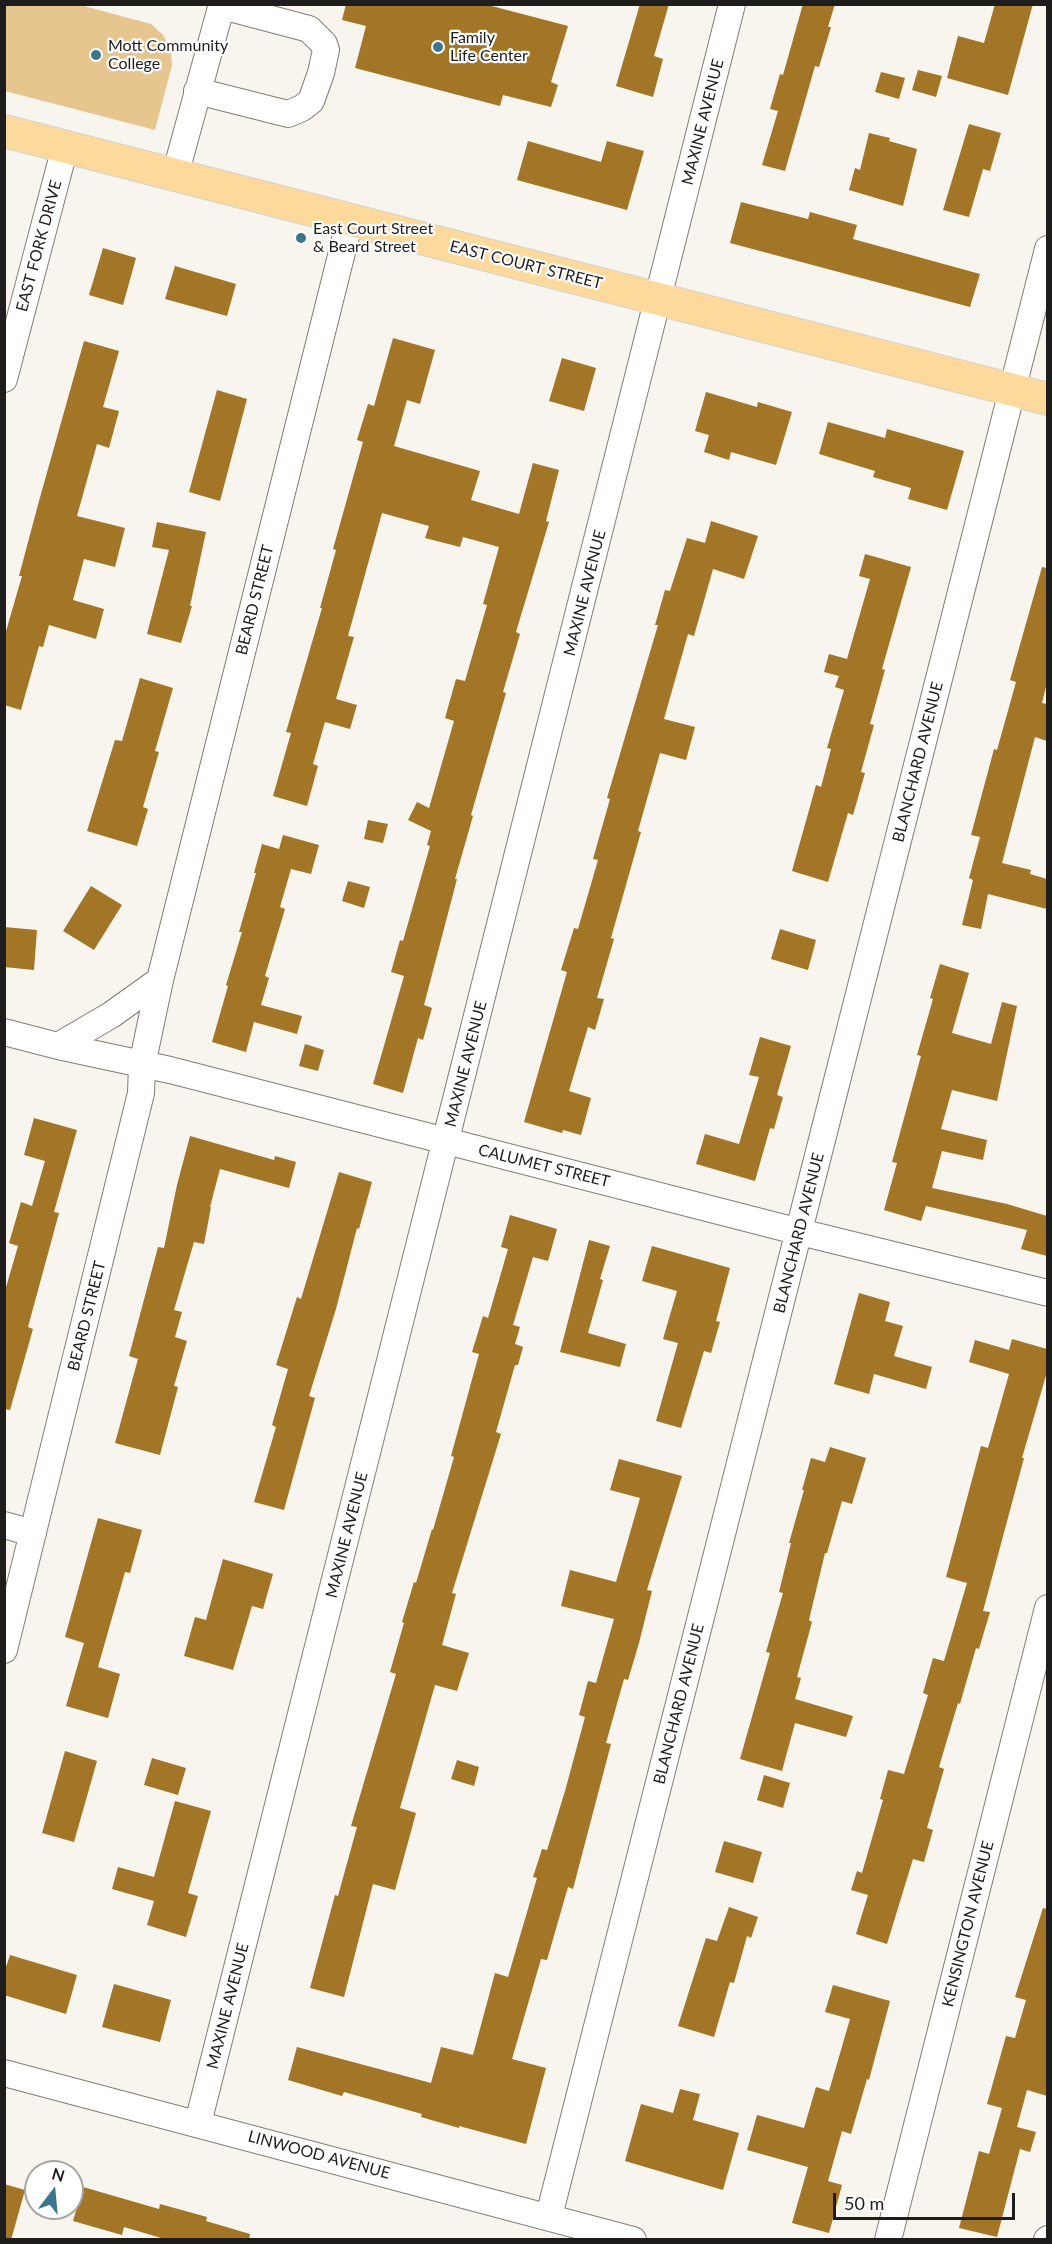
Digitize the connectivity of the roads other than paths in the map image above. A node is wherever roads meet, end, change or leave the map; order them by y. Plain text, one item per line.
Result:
1 (732, 4) edge
2 (222, 5) edge
3 (197, 92) junction
4 (4, 131) edge
5 (65, 147) junction
6 (175, 175) junction
7 (350, 220) junction
8 (1047, 249) edge
9 (659, 298) junction
10 (4, 379) edge
11 (1012, 390) junction
12 (1047, 399) edge
13 (160, 980) junction
14 (4, 1032) edge
15 (58, 1047) junction
16 (142, 1065) junction
17 (446, 1141) junction
18 (800, 1232) junction
19 (1047, 1293) edge
20 (4, 1525) edge
21 (33, 1533) junction
22 (1047, 1608) edge
23 (4, 1650) edge
24 (4, 2073) edge
25 (198, 2123) junction
26 (549, 2216) junction
27 (633, 2240) edge
28 (888, 2240) edge

1 - 9 street, MAXINE AVENUE
2 - 3 street
2 - 3 street
3 - 6 street
4 - 5 main road, EAST COURT STREET
5 - 6 main road, EAST COURT STREET
5 - 10 street, EAST FORK DRIVE
6 - 7 main road, EAST COURT STREET
7 - 9 main road, EAST COURT STREET
7 - 13 street, BEARD STREET
8 - 11 street, BLANCHARD AVENUE
9 - 11 main road, EAST COURT STREET
9 - 17 street, MAXINE AVENUE
11 - 12 main road, EAST COURT STREET
11 - 18 street, BLANCHARD AVENUE
13 - 15 street
13 - 16 street, BEARD STREET
14 - 15 street, CALUMET STREET
15 - 16 street, CALUMET STREET
16 - 17 street, CALUMET STREET
16 - 21 street, BEARD STREET
17 - 18 street, CALUMET STREET
17 - 25 street, MAXINE AVENUE
18 - 19 street, CALUMET STREET
18 - 26 street, BLANCHARD AVENUE
20 - 21 street
21 - 23 street, BEARD STREET
22 - 28 street, KENSINGTON AVENUE
24 - 25 street, LINWOOD AVENUE
25 - 26 street, LINWOOD AVENUE
26 - 27 street, LINWOOD AVENUE

